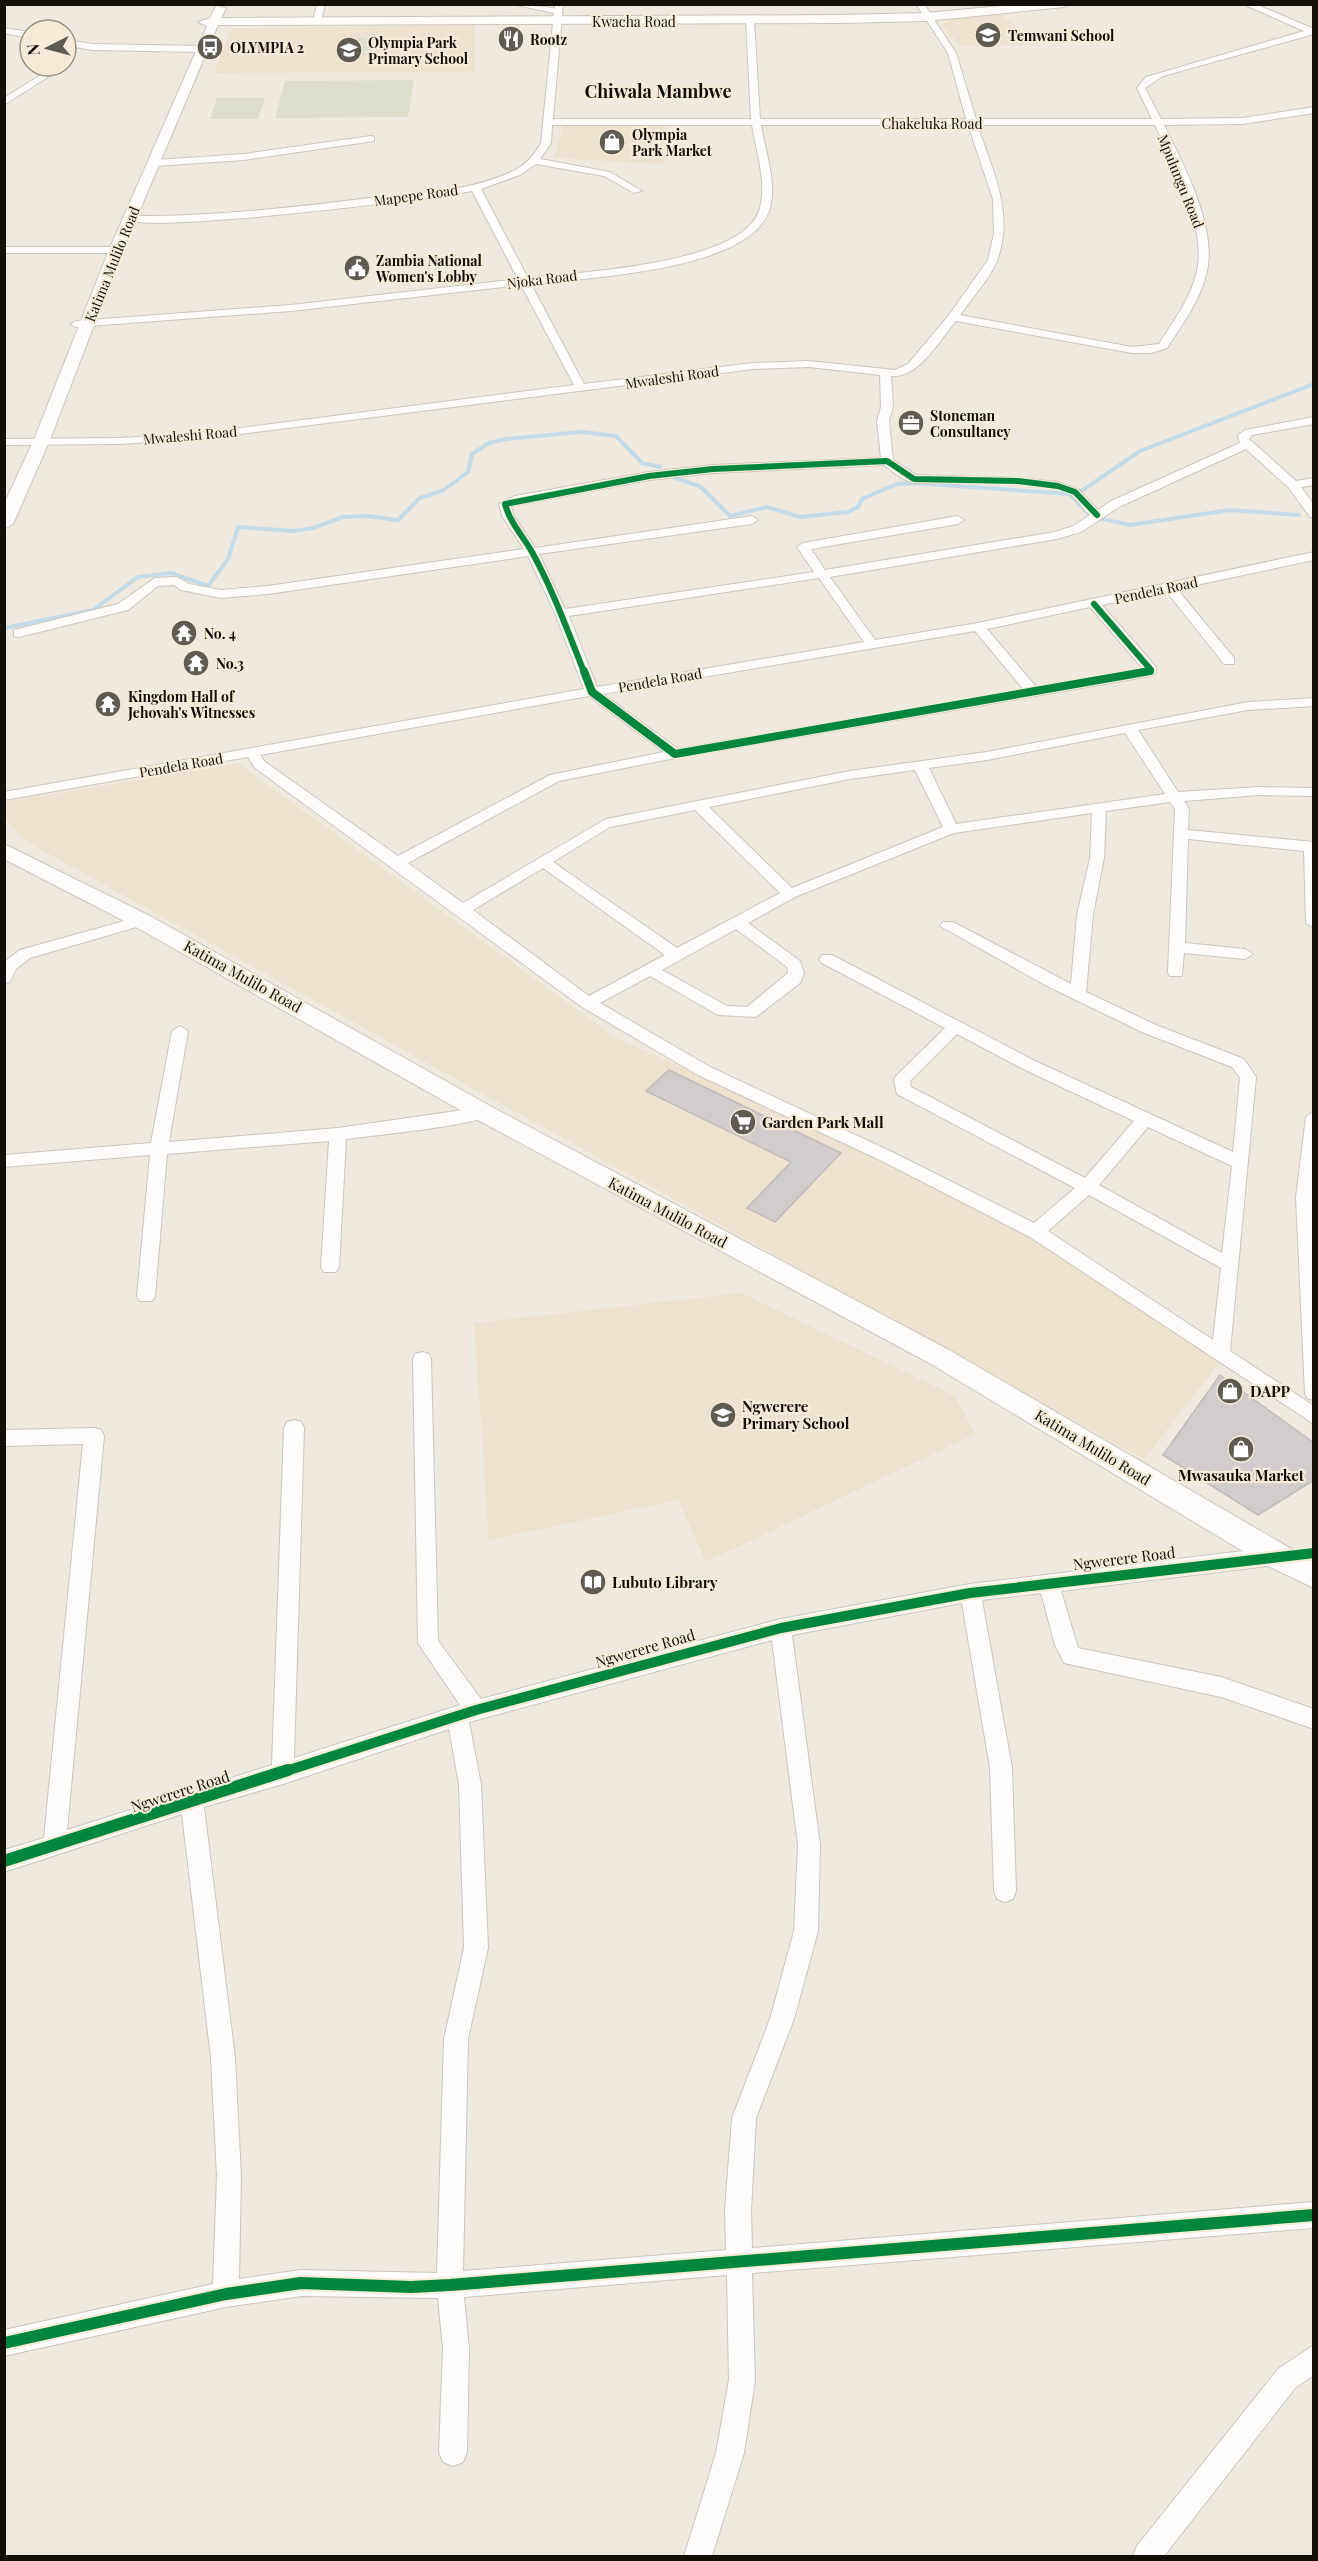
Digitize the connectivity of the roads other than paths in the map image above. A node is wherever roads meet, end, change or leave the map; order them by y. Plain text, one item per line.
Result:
1 (212, 4) edge
2 (221, 4) edge
3 (321, 4) edge
4 (516, 4) edge
5 (920, 4) edge
6 (1064, 4) edge
7 (1247, 4) edge
8 (558, 12) edge
9 (926, 17) junction
10 (317, 21) junction
11 (750, 21) junction
12 (209, 22) junction
13 (1313, 31) edge
14 (78, 45) edge
15 (93, 47) junction
16 (196, 49) junction
17 (78, 56) edge
18 (42, 78) edge
19 (4, 102) edge
20 (1314, 110) edge
21 (549, 122) junction
22 (756, 122) junction
23 (1158, 122) junction
24 (972, 123) junction
25 (371, 139) dead end
26 (536, 161) junction
27 (155, 163) junction
28 (475, 187) junction
29 (637, 191) dead end
30 (130, 219) junction
31 (4, 250) edge
32 (110, 250) junction
33 (527, 281) junction
34 (952, 316) junction
35 (82, 324) junction
36 (885, 372) junction
37 (581, 389) junction
38 (1314, 420) edge
39 (4, 442) edge
40 (34, 442) junction
41 (1245, 445) junction
42 (887, 460) junction
43 (1314, 481) edge
44 (1293, 485) junction
45 (4, 494) edge
46 (1314, 514) edge
47 (1097, 515) junction
48 (752, 520) dead end
49 (958, 520) dead end
50 (4, 524) edge
51 (532, 552) junction
52 (1314, 556) edge
53 (823, 574) junction
54 (1170, 588) junction
55 (1094, 604) junction
56 (561, 613) junction
57 (978, 627) junction
58 (19, 633) dead end
59 (872, 645) junction
60 (1229, 661) dead end
61 (592, 692) junction
62 (1034, 693) junction
63 (1314, 702) edge
64 (1130, 729) junction
65 (252, 753) junction
66 (675, 754) junction
67 (920, 765) junction
68 (1314, 792) edge
69 (4, 796) edge
70 (1174, 797) junction
71 (698, 805) junction
72 (1099, 808) junction
73 (951, 829) junction
74 (1181, 834) junction
75 (1312, 847) edge
76 (9, 850) edge
77 (544, 862) junction
78 (398, 863) junction
79 (790, 894) junction
80 (463, 910) junction
81 (1313, 916) edge
82 (142, 921) junction
83 (738, 923) junction
84 (1314, 923) edge
85 (948, 926) dead end
86 (1177, 947) junction
87 (1245, 954) dead end
88 (678, 956) junction
89 (827, 959) dead end
90 (651, 970) junction
91 (1176, 972) dead end
92 (4, 978) edge
93 (1078, 994) junction
94 (588, 1003) junction
95 (956, 1026) junction
96 (180, 1031) dead end
97 (484, 1113) junction
98 (1146, 1118) junction
99 (1314, 1118) edge
100 (1313, 1125) edge
101 (338, 1134) junction
102 (159, 1148) junction
103 (4, 1161) edge
104 (1241, 1163) junction
105 (1088, 1187) junction
106 (1036, 1232) junction
107 (1310, 1243) edge
108 (1230, 1265) junction
109 (330, 1268) dead end
110 (146, 1296) dead end
111 (1221, 1352) junction
112 (422, 1359) dead end
113 (1314, 1393) edge
114 (1314, 1416) edge
115 (294, 1428) dead end
116 (4, 1438) edge
117 (1314, 1553) edge
118 (1276, 1556) junction
119 (1314, 1576) edge
120 (1048, 1582) junction
121 (970, 1593) junction
122 (781, 1628) junction
123 (466, 1713) junction
124 (1314, 1719) edge
125 (284, 1774) junction
126 (192, 1803) junction
127 (54, 1846) junction
128 (4, 1862) edge
129 (1005, 1891) dead end
130 (1314, 2215) edge
131 (741, 2262) junction
132 (450, 2285) junction
133 (226, 2294) junction
134 (4, 2343) edge
135 (1314, 2358) edge
136 (453, 2452) dead end
137 (698, 2556) edge
138 (1147, 2556) edge

1 - 12 main road, Katima Mulilo Road
2 - 12 main road, Katima Mulilo Road
3 - 10 street
4 - 8 street
5 - 9 street, Mwaleshi Road
6 - 9 main road, Kwacha Road
7 - 13 street
8 - 10 main road, Kwacha Road
8 - 11 main road, Kwacha Road
8 - 21 street
9 - 11 main road, Kwacha Road
9 - 24 street, Mwaleshi Road
10 - 12 main road, Kwacha Road
11 - 22 street, Njoka Road
12 - 16 main road, Katima Mulilo Road
13 - 23 street, Mpulungu Road
14 - 15 street
15 - 16 street
15 - 17 street
16 - 27 main road, Katima Mulilo Road
16 - 32 main road, Katima Mulilo Road
18 - 19 street
20 - 23 street, Chakeluka Road
21 - 22 street, Chakeluka Road
21 - 26 street
22 - 24 street, Chakeluka Road
22 - 33 street, Njoka Road
23 - 24 street, Chakeluka Road
23 - 34 street, Mpulungu Road
24 - 34 street, Mwaleshi Road
25 - 27 street
26 - 28 street, Mapepe Road
26 - 29 street
27 - 30 main road, Katima Mulilo Road
28 - 30 street, Mapepe Road
28 - 33 street
30 - 32 main road, Katima Mulilo Road
31 - 32 street
32 - 35 main road, Katima Mulilo Road
33 - 35 street, Njoka Road
33 - 37 street
34 - 36 street, Mwaleshi Road
35 - 40 main road, Katima Mulilo Road
36 - 37 street, Mwaleshi Road
36 - 42 street
37 - 40 street, Mwaleshi Road
38 - 41 street
39 - 40 street, Mwaleshi Road
40 - 45 main road, Katima Mulilo Road
40 - 50 main road, Katima Mulilo Road
41 - 44 street
41 - 47 street
42 - 47 street
42 - 51 street
43 - 44 street
44 - 46 street
47 - 53 street
48 - 51 street
49 - 53 street
51 - 56 street
51 - 58 street
52 - 54 street, Pendela Road
53 - 56 street
53 - 59 street
54 - 55 street, Pendela Road
54 - 60 street
55 - 57 street, Pendela Road
55 - 62 street
56 - 61 street
57 - 59 street, Pendela Road
57 - 62 street
59 - 61 street, Pendela Road
61 - 65 street, Pendela Road
61 - 66 street
62 - 66 street
63 - 64 street
64 - 67 street
64 - 70 street
65 - 69 street, Pendela Road
65 - 78 street
66 - 78 street
67 - 71 street
67 - 73 street
68 - 70 street
70 - 72 street
70 - 74 street
71 - 77 street
71 - 79 street
72 - 73 street
72 - 93 street
73 - 79 street
74 - 75 street
74 - 86 street
75 - 81 street
76 - 82 main road, Katima Mulilo Road
77 - 80 street
77 - 88 street
78 - 80 street
79 - 83 street
80 - 94 street
81 - 84 street
82 - 92 street
82 - 97 main road, Katima Mulilo Road
83 - 88 street
83 - 90 street
85 - 93 street
86 - 87 street
86 - 91 street
88 - 90 street
89 - 95 street
90 - 94 street
93 - 104 street
94 - 106 street
95 - 98 street
95 - 105 street
96 - 102 street
97 - 101 street
97 - 118 main road, Katima Mulilo Road
98 - 104 street
98 - 105 street
99 - 100 street
100 - 107 street
101 - 102 street
101 - 109 street
102 - 103 street
102 - 110 street
104 - 108 street
105 - 106 street
105 - 108 street
106 - 111 street
107 - 113 street
108 - 111 street
111 - 114 street
112 - 123 street
115 - 125 street
116 - 127 street
117 - 118 main road, Ngwerere Road
118 - 119 main road, Katima Mulilo Road
118 - 120 street, Ngwerere Road
120 - 121 street, Ngwerere Road
120 - 124 street
121 - 122 street, Ngwerere Road
121 - 129 street
122 - 123 street, Ngwerere Road
122 - 131 street
123 - 125 street, Ngwerere Road
123 - 132 street
125 - 126 street, Ngwerere Road
126 - 127 street, Ngwerere Road
126 - 133 street
127 - 128 street, Ngwerere Road
130 - 131 street
131 - 132 street
131 - 137 street
132 - 133 street
132 - 136 street
133 - 134 street
135 - 138 street

